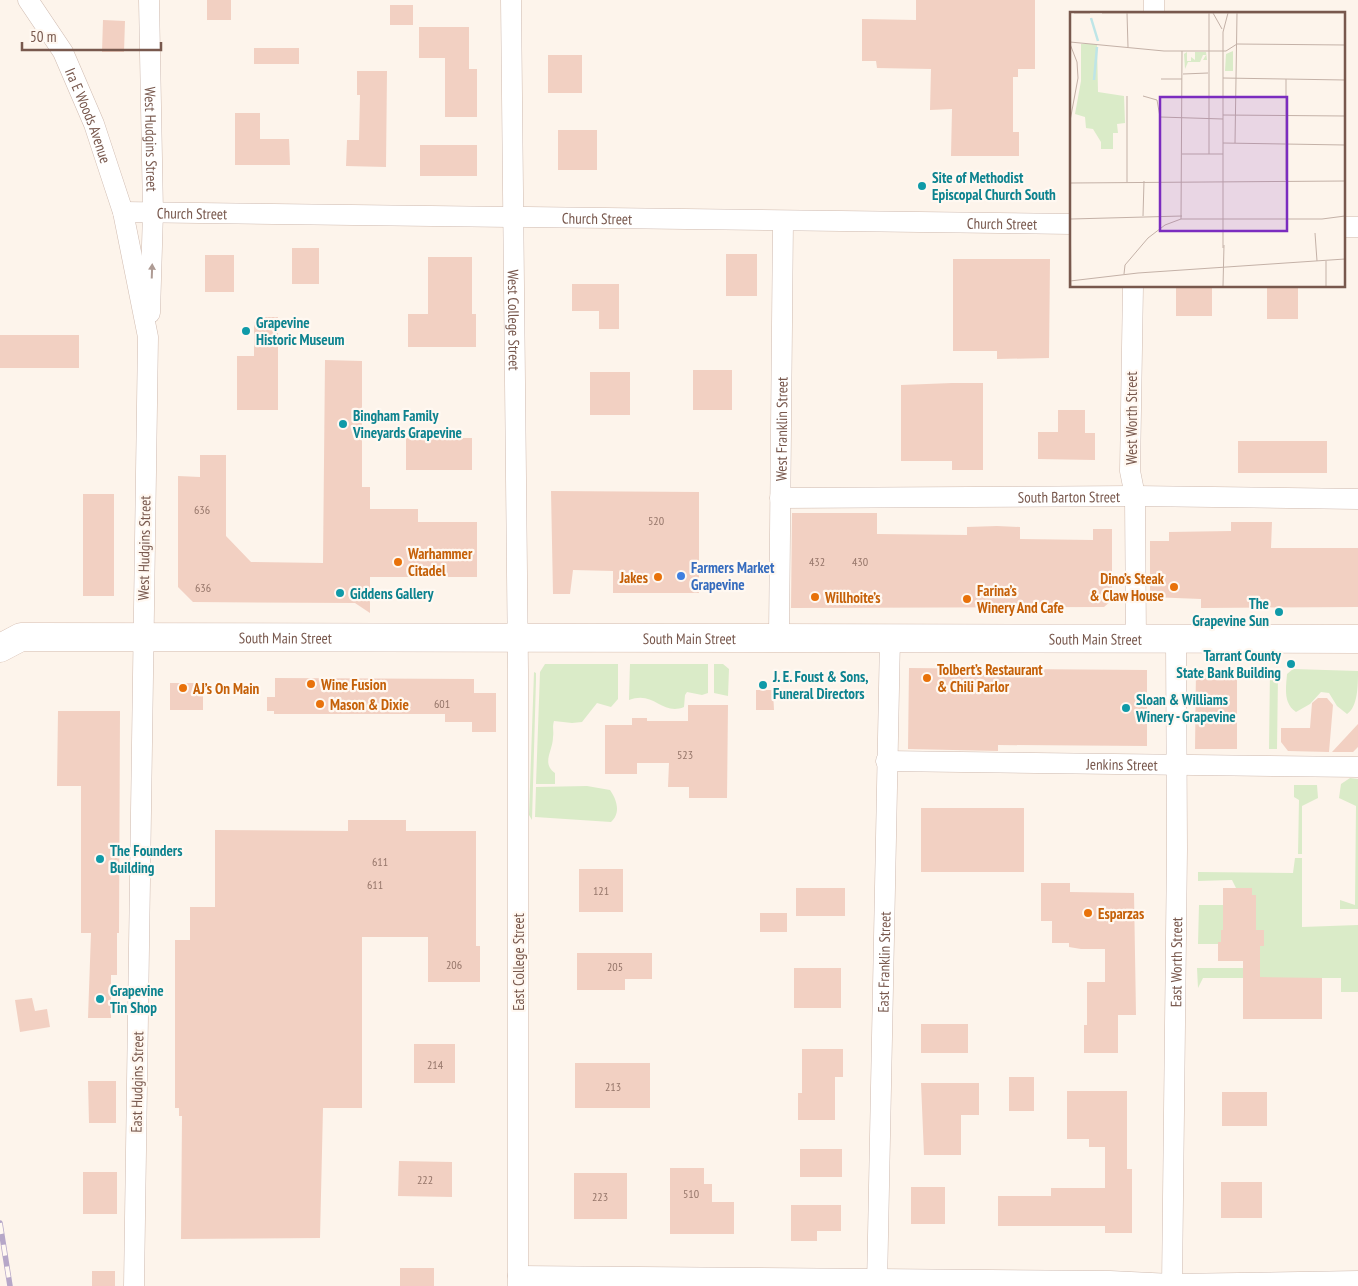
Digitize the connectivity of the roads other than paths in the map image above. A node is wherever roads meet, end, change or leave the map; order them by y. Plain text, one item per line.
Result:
1 (28, 0) edge
2 (149, 0) edge
3 (511, 0) edge
4 (123, 212) junction
5 (153, 212) junction
6 (514, 217) junction
7 (783, 221) junction
8 (1070, 224) edge
9 (1132, 288) edge
10 (148, 338) junction
11 (1135, 496) junction
12 (780, 498) junction
13 (1358, 498) edge
14 (7, 636) edge
15 (779, 637) junction
16 (144, 638) junction
17 (890, 638) junction
18 (518, 639) junction
19 (1176, 639) junction
20 (1358, 639) edge
21 (1136, 640) junction
22 (886, 761) junction
23 (1176, 765) junction
24 (1358, 767) edge
25 (518, 1281) edge
26 (1358, 1281) edge
27 (877, 1283) edge
28 (1172, 1285) edge
29 (134, 1286) edge

1 - 4 street, Ira E Woods Avenue
2 - 5 street, West Hudgins Street
3 - 6 street, West College Street
4 - 5 street, Church Street
4 - 10 street, West Hudgins Street
5 - 6 street, Church Street
10 -> 5 street, West Hudgins Street
6 - 7 street, Church Street
6 - 18 street, West College Street
7 - 8 street, Church Street
7 - 12 street, West Franklin Street
9 - 11 street, West Worth Street
10 - 16 street, West Hudgins Street
11 - 12 street, South Barton Street
11 - 13 street, South Barton Street
11 - 21 street, West Worth Street
12 - 15 street, West Franklin Street
14 - 16 main road, South Main Street
15 - 17 main road, South Main Street
15 - 18 main road, South Main Street
16 - 18 main road, South Main Street
16 - 29 street, East Hudgins Street
17 - 21 main road, South Main Street
17 - 22 street, East Franklin Street
18 - 25 street, East College Street
19 - 20 main road, South Main Street
19 - 21 main road, South Main Street
19 - 23 street, East Worth Street
22 - 23 street, Jenkins Street
22 - 27 street, East Franklin Street
23 - 24 street, Jenkins Street
23 - 28 street, East Worth Street
25 - 27 street
26 - 28 street
27 - 28 street

